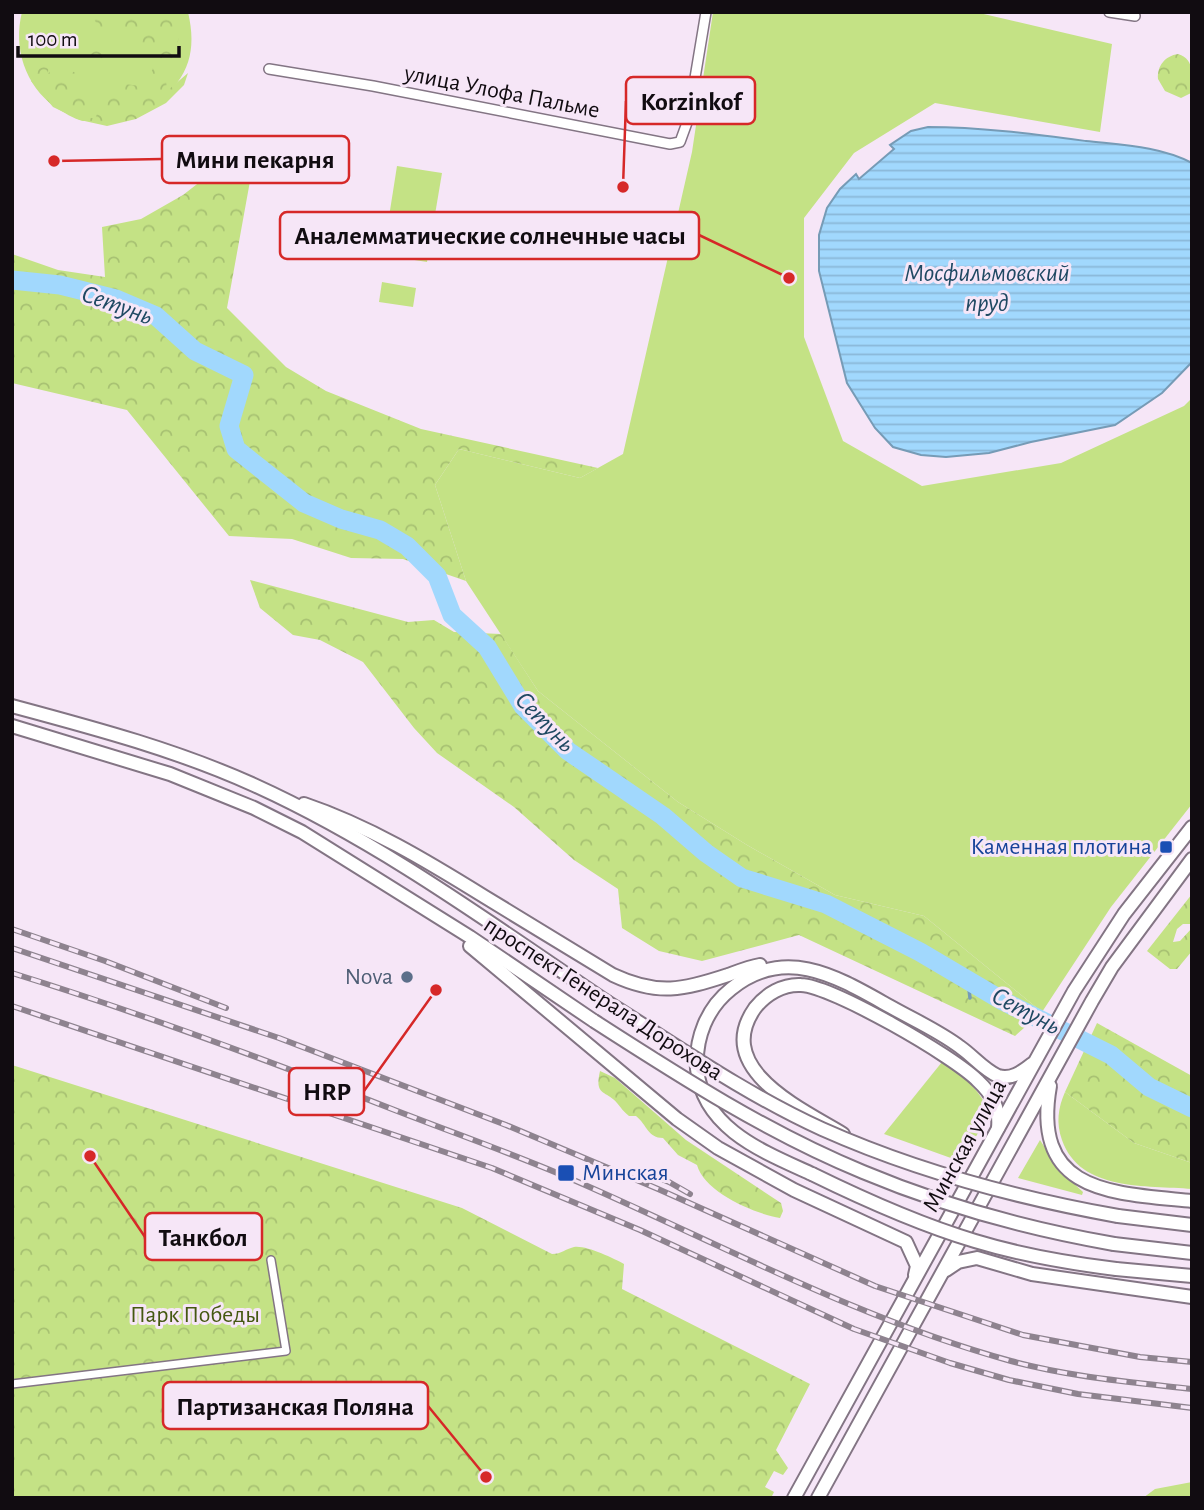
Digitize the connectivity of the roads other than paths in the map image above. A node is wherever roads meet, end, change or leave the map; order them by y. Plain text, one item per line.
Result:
1 (706, 12) edge
2 (1109, 12) edge
3 (1135, 16) dead end
4 (269, 69) dead end
5 (12, 706) edge
6 (12, 726) edge
7 (267, 791) junction
8 (1192, 827) edge
9 (1192, 859) edge
10 (424, 908) junction
11 (802, 966) junction
12 (1035, 1061) junction
13 (1053, 1072) junction
14 (997, 1131) junction
15 (861, 1145) junction
16 (1192, 1201) edge
17 (1192, 1225) edge
18 (1192, 1253) edge
19 (271, 1260) dead end
20 (941, 1275) junction
21 (1192, 1276) edge
22 (915, 1279) junction
23 (1192, 1297) edge
24 (12, 1384) edge
25 (793, 1498) edge
26 (818, 1498) edge

1 - 4 street, улица Улофа Пальме
2 - 3 street
5 - 7 main road, проспект Генерала Дорохова
6 - 10 main road, проспект Генерала Дорохова
7 - 11 main road
7 - 15 main road, проспект Генерала Дорохова, bridge
8 - 12 main road, Минская улица
9 - 13 main road, Минская улица
10 - 18 main road, проспект Генерала Дорохова, bridge
10 - 22 main road
11 - 12 main road
11 - 21 main road, bridge
12 - 14 main road, Минская улица
13 - 16 main road
13 - 20 main road, Минская улица
14 - 15 main road, bridge
14 - 22 main road, Минская улица
15 - 17 main road, проспект Генерала Дорохова, bridge
19 - 24 street
20 - 23 main road
20 - 26 main road, Минская улица
22 - 25 main road, Минская улица

